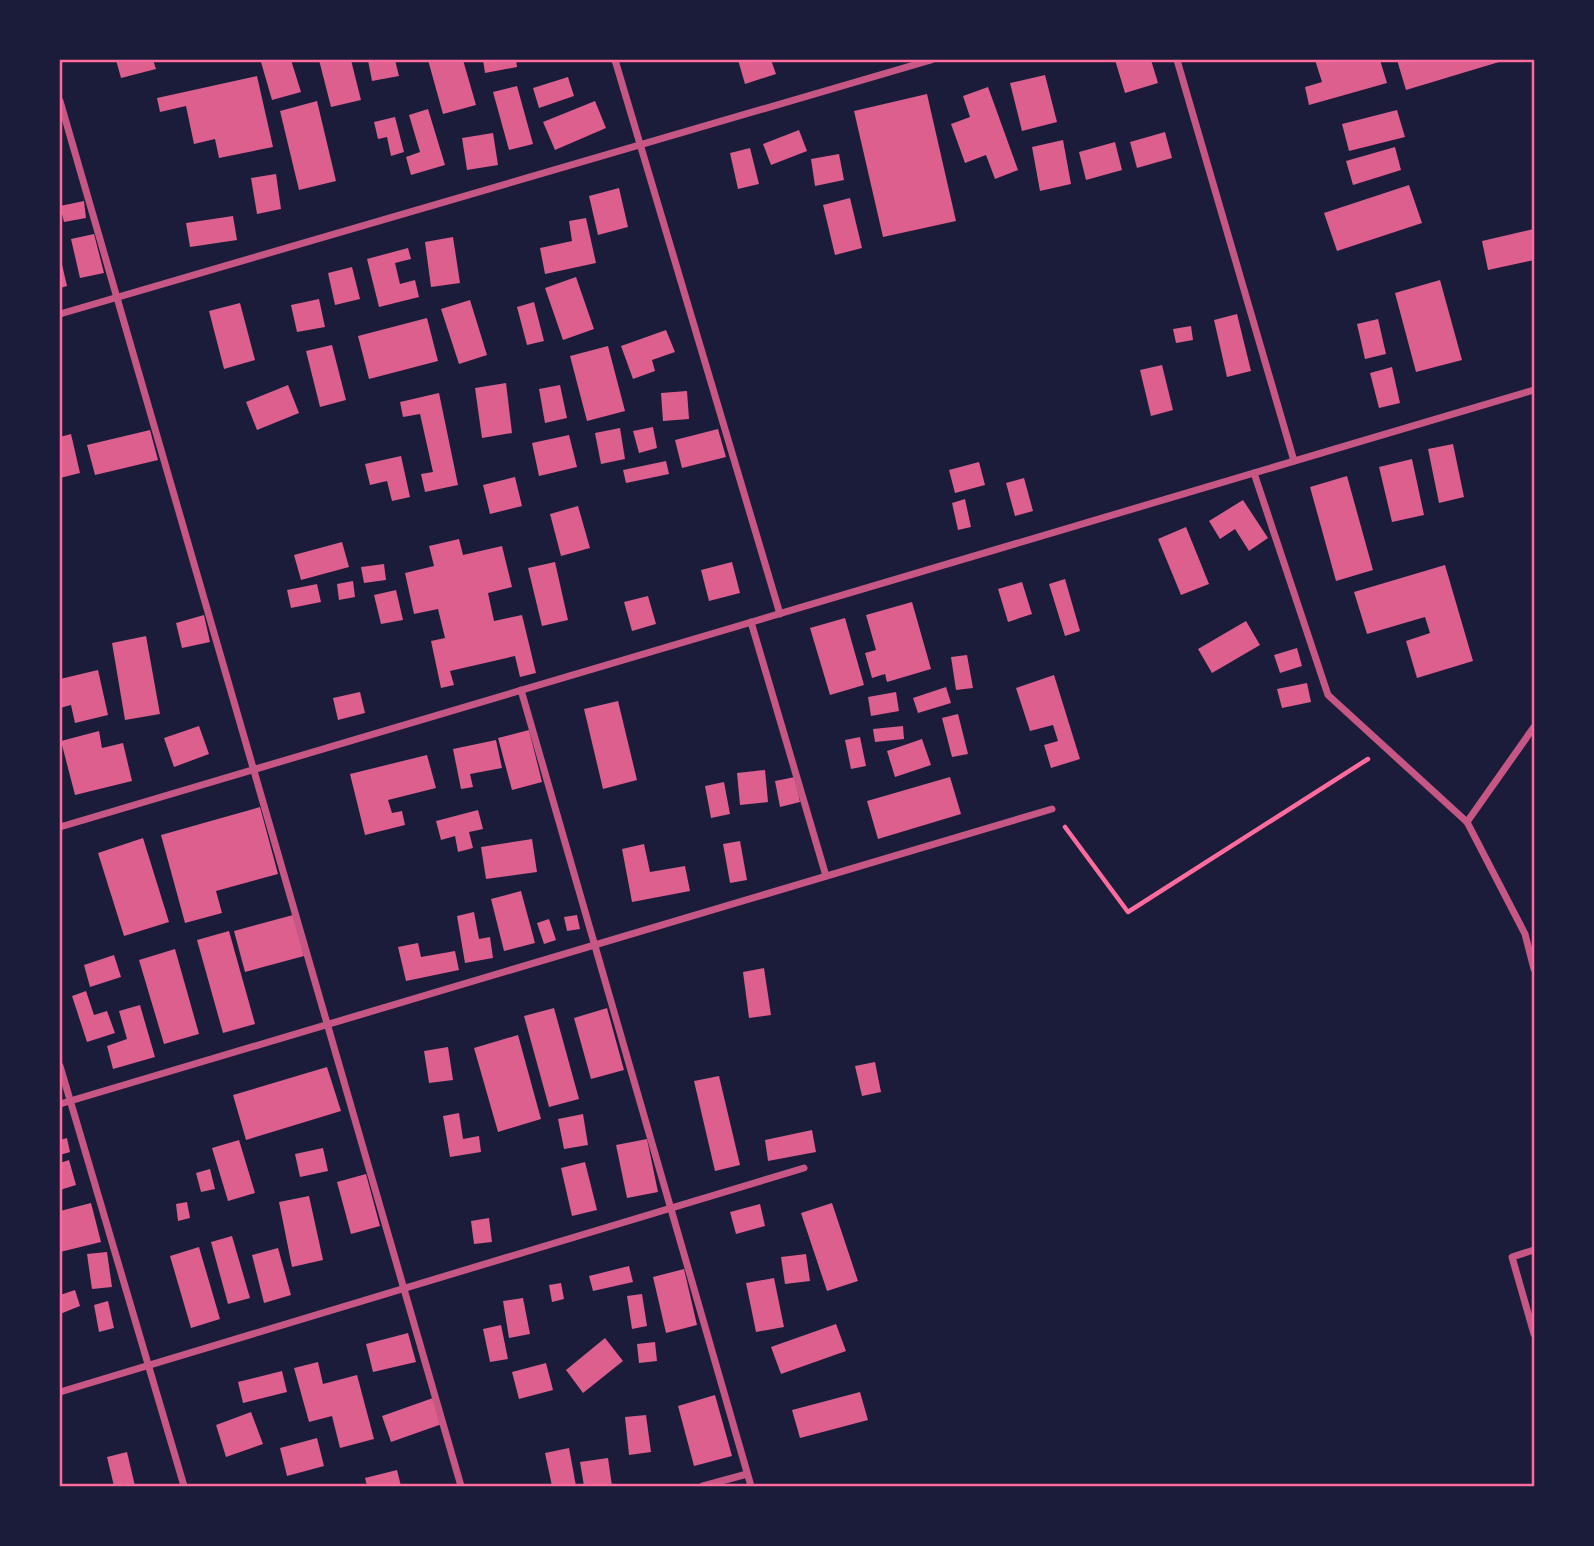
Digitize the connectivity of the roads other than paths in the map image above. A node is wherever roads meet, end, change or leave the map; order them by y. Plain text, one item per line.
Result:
1 (615, 60) edge
2 (932, 60) edge
3 (1177, 60) edge
4 (60, 101) edge
5 (640, 144) junction
6 (116, 297) junction
7 (60, 314) edge
8 (1535, 390) edge
9 (1294, 461) junction
10 (1254, 473) junction
11 (780, 614) junction
12 (751, 622) junction
13 (521, 690) junction
14 (1535, 727) edge
15 (253, 770) junction
16 (1052, 809) road end
17 (1467, 822) junction
18 (60, 827) edge
19 (826, 876) junction
20 (594, 945) junction
21 (1535, 969) edge
22 (326, 1025) junction
23 (60, 1066) edge
24 (70, 1101) junction
25 (60, 1104) edge
26 (804, 1168) dead end
27 (671, 1209) junction
28 (1535, 1250) edge
29 (404, 1289) junction
30 (1535, 1334) edge
31 (148, 1366) junction
32 (60, 1392) edge
33 (747, 1474) junction
34 (184, 1486) edge
35 (461, 1486) edge
36 (703, 1486) edge
37 (751, 1486) edge

1 - 5 street
2 - 5 street
3 - 9 street
4 - 6 street
5 - 6 street
5 - 11 street
6 - 7 street
6 - 15 street
8 - 9 street
9 - 10 street
10 - 11 street
10 - 17 street
11 - 12 street
12 - 13 street
12 - 19 street
13 - 15 street
13 - 20 street
14 - 17 street
15 - 18 street
15 - 22 street
16 - 19 street
17 - 21 street
19 - 20 street
20 - 22 street
20 - 27 street
22 - 24 street
22 - 29 street
23 - 24 street
24 - 25 street
24 - 31 street
26 - 27 street
27 - 29 street
27 - 33 street
28 - 30 street
29 - 31 street
29 - 35 street
31 - 32 street
31 - 34 street
33 - 36 street
33 - 37 street

